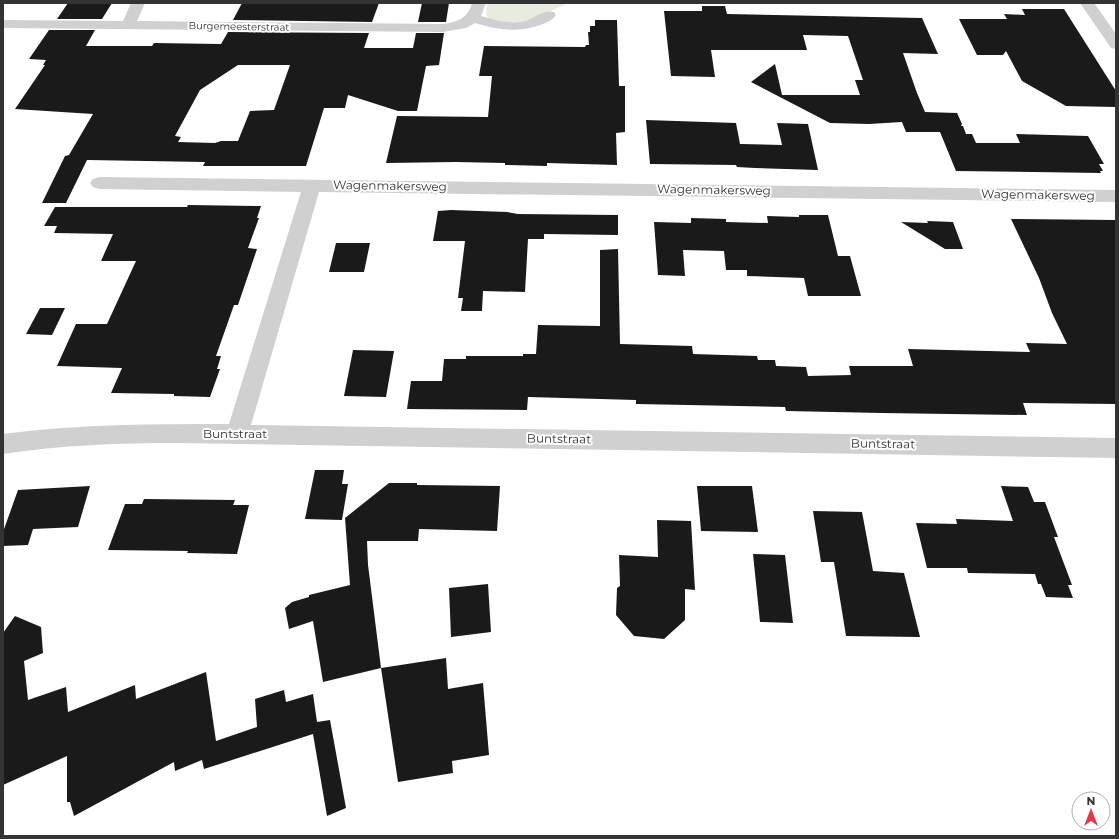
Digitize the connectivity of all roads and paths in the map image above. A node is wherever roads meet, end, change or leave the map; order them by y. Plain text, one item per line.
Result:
1 (138, 3) edge
2 (480, 3) edge
3 (1087, 3) edge
4 (549, 15) dead end
5 (473, 18) junction
6 (3, 24) edge
7 (128, 25) junction
8 (1116, 45) edge
9 (99, 183) dead end
10 (312, 185) junction
11 (1116, 196) edge
12 (238, 434) junction
13 (3, 444) edge
14 (1116, 448) edge

1 - 7 street
2 - 5 street
3 - 8 street
4 - 5 street
5 - 7 street, Burgemeesterstraat
6 - 7 street, Burgemeesterstraat
9 - 10 street, Wagenmakersweg
10 - 11 street, Wagenmakersweg
10 - 12 street
12 - 13 street, Buntstraat
12 - 14 street, Buntstraat

